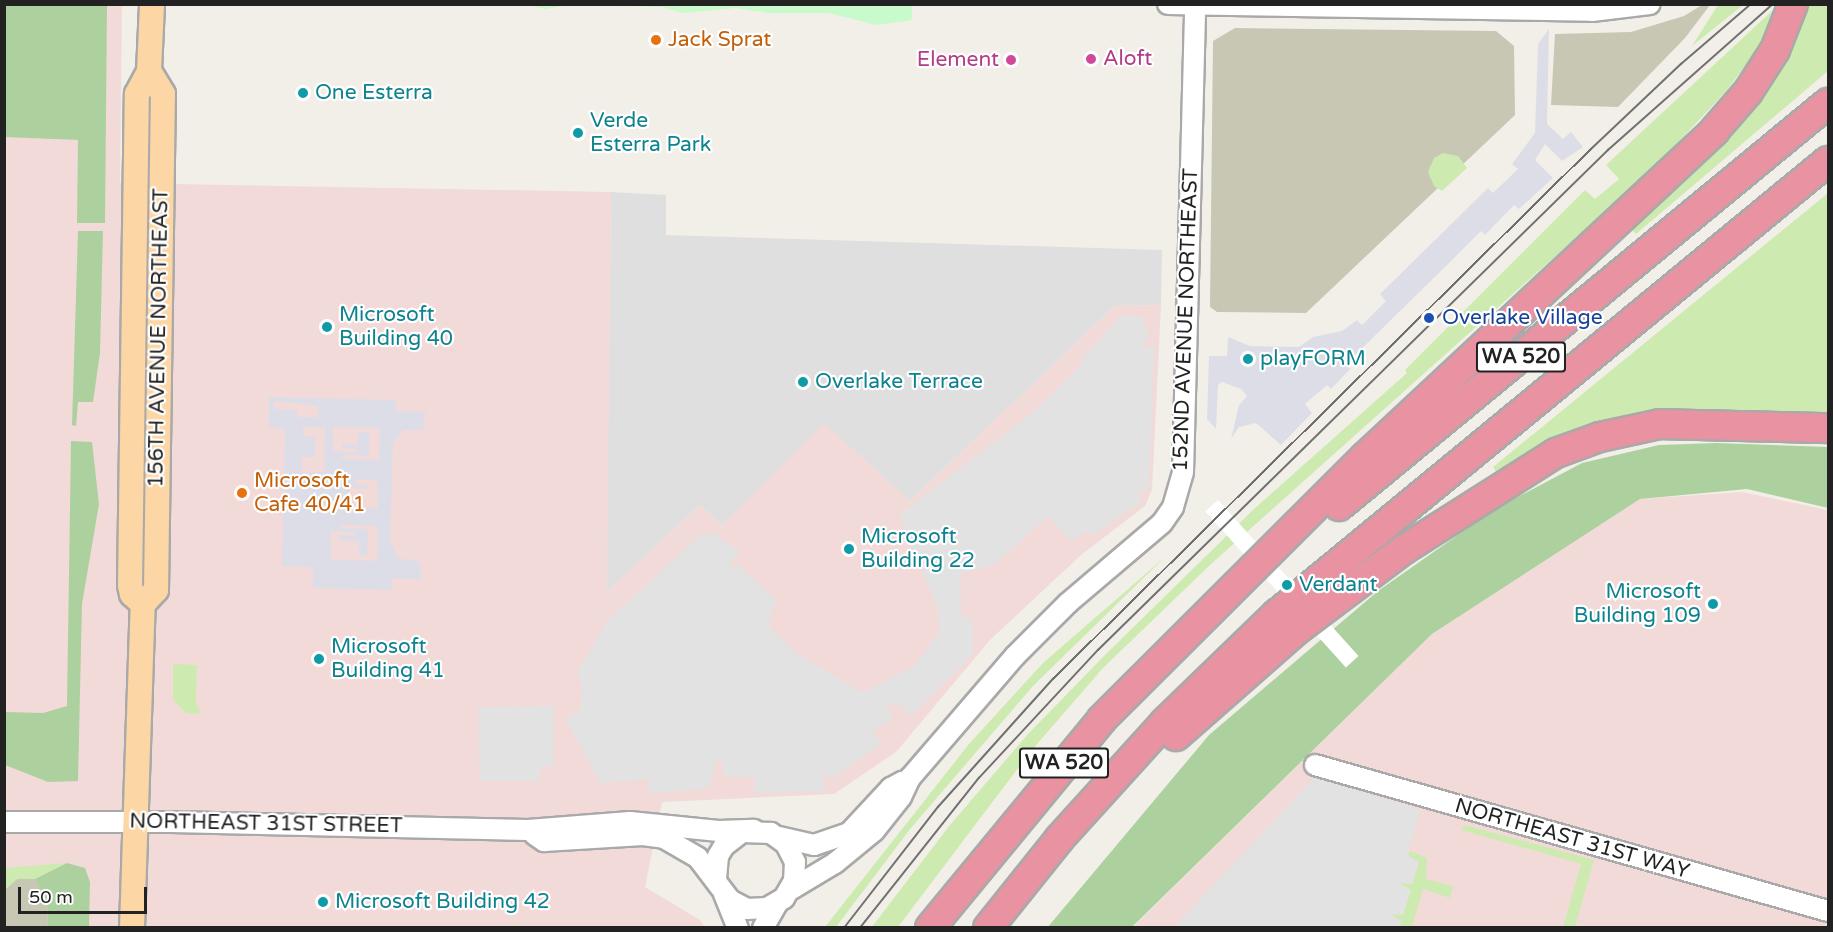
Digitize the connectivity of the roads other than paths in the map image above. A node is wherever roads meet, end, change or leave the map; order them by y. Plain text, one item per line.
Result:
1 (152, 4) edge
2 (1168, 4) edge
3 (1650, 4) edge
4 (1793, 4) edge
5 (1195, 5) edge
6 (1828, 103) edge
7 (1828, 160) edge
8 (1828, 428) edge
9 (1212, 610) junction
10 (1316, 765) dead end
11 (910, 778) junction
12 (4, 822) edge
13 (136, 822) junction
14 (528, 830) junction
15 (754, 830) junction
16 (779, 837) junction
17 (1060, 838) junction
18 (720, 886) junction
19 (783, 897) junction
20 (1828, 911) edge
21 (132, 927) edge
22 (738, 927) edge
23 (763, 927) edge
24 (930, 927) edge
25 (988, 927) edge

1 - 13 main road, 156TH AVENUE NORTHEAST
2 - 5 street
3 - 5 street
4 - 9 highway
5 - 11 street, 152ND AVENUE NORTHEAST
6 - 9 highway, WA 520
7 - 17 highway, WA 520
8 - 17 highway
9 - 24 highway, WA 520
10 - 20 street, NORTHEAST 31ST WAY
11 - 16 street, 152ND AVENUE NORTHEAST
11 - 19 street, 152ND AVENUE NORTHEAST
12 - 13 street, NORTHEAST 31ST STREET
13 - 14 street, NORTHEAST 31ST STREET
13 - 21 main road, 156TH AVENUE NORTHEAST
14 - 15 street, NORTHEAST 31ST STREET
14 - 18 street, NORTHEAST 31ST STREET
15 - 16 street
15 - 18 street
16 - 19 street
17 - 25 highway, WA 520
18 - 19 street
18 - 22 street
19 - 23 street

